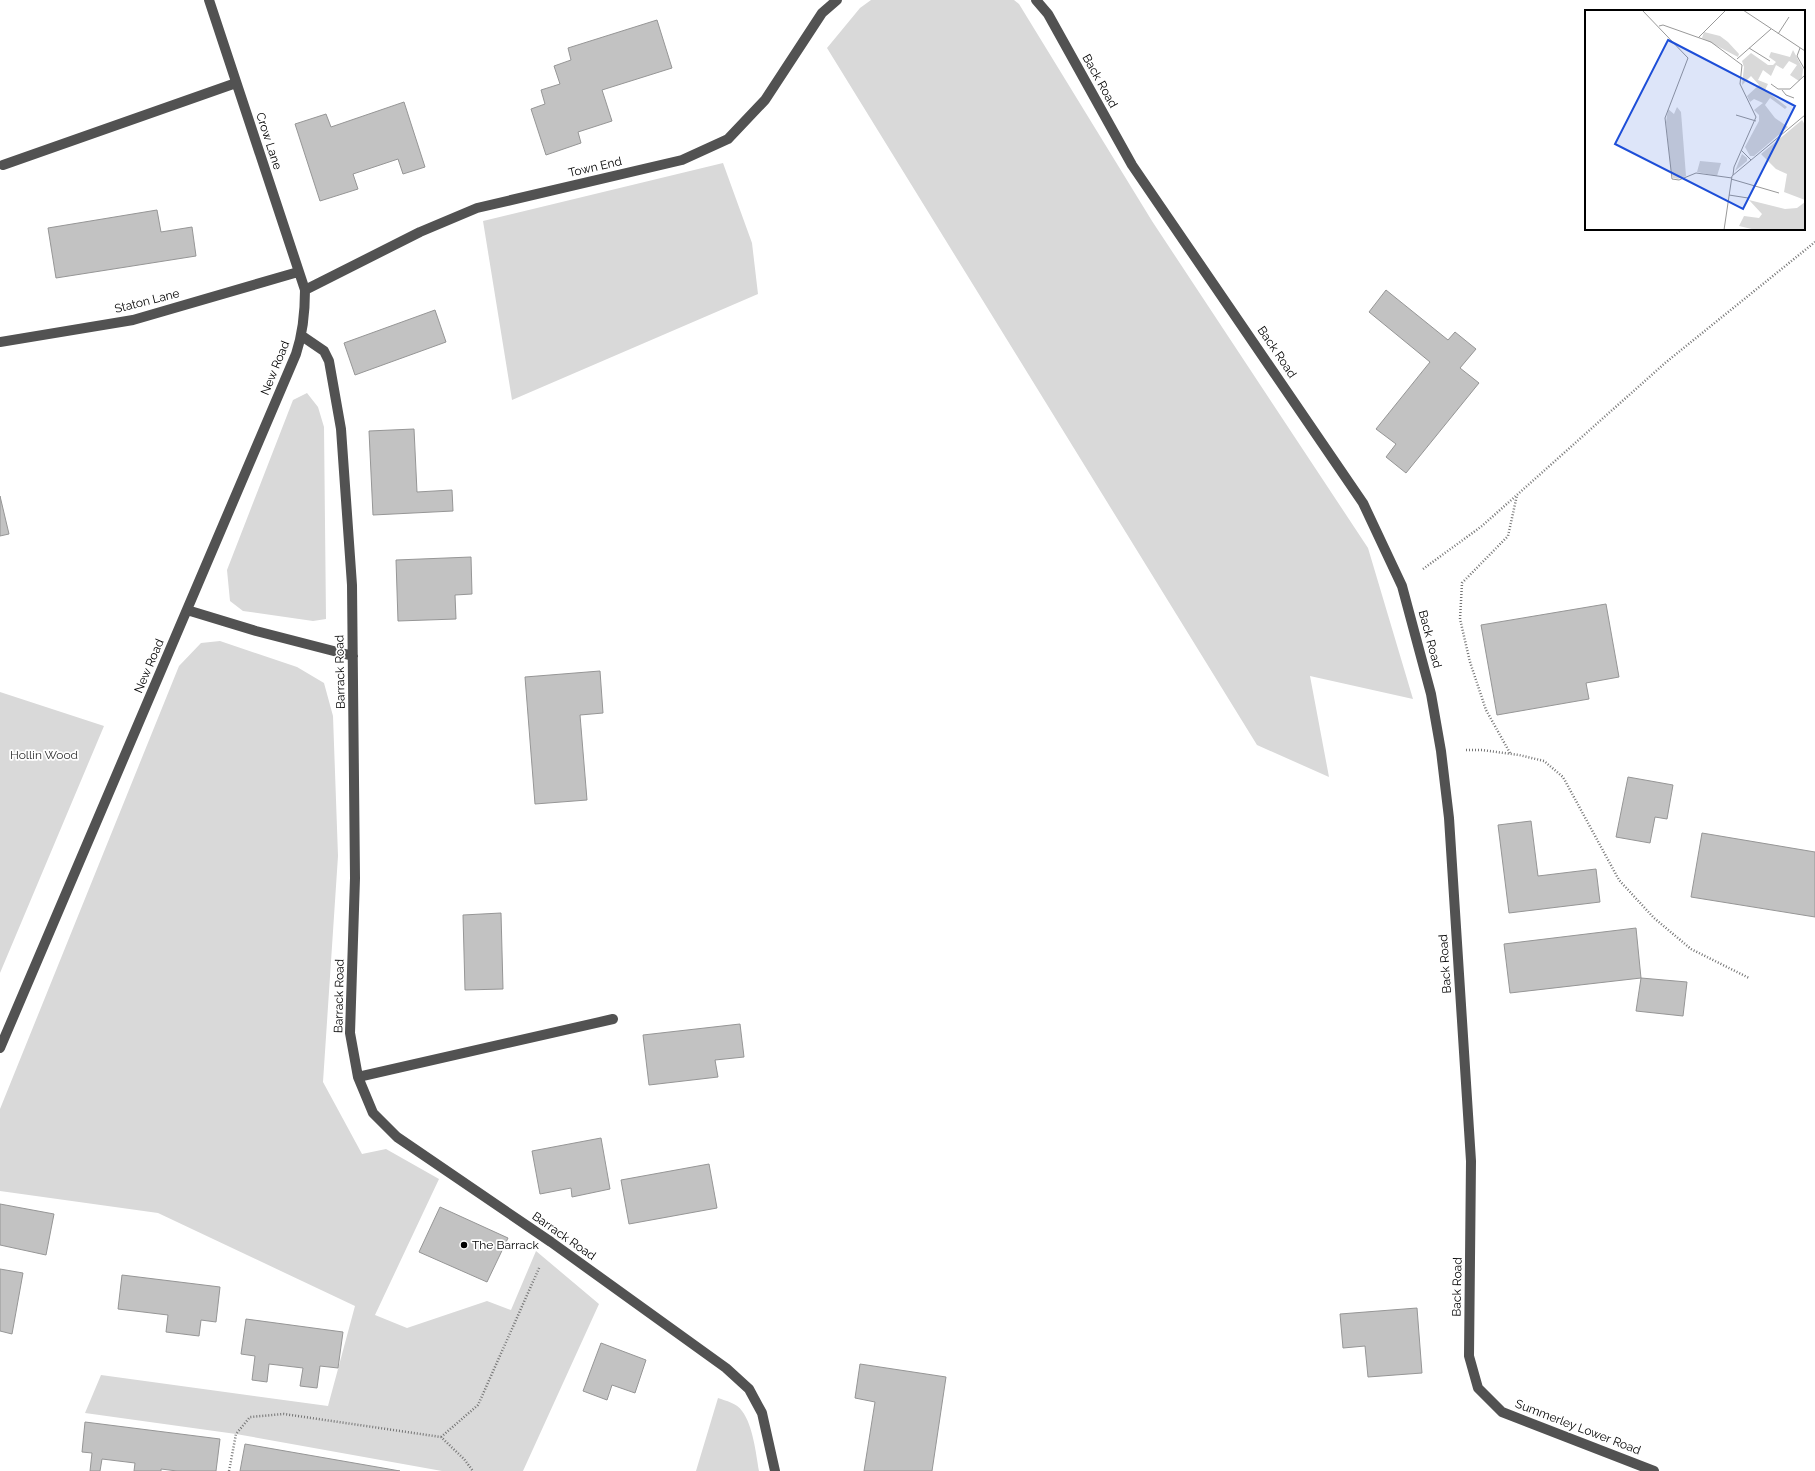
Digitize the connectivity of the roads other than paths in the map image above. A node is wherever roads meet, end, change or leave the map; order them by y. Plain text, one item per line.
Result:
1 (209, 0) edge
2 (837, 0) edge
3 (1036, 0) edge
4 (236, 83) junction
5 (3, 165) dead end
6 (298, 272) junction
7 (305, 290) junction
8 (302, 336) junction
9 (0, 342) edge
10 (187, 610) junction
11 (353, 656) junction
12 (613, 1019) dead end
13 (0, 1048) edge
14 (358, 1077) junction
15 (1478, 1388) joint
16 (775, 1471) edge
17 (1654, 1471) edge

1 - 4 street, Crow Lane
2 - 7 street, Town End
3 - 15 street, Back Road
4 - 5 street
4 - 6 street, Crow Lane
6 - 7 street, Crow Lane
6 - 9 street, Staton Lane
7 - 8 street, New Road
8 - 10 street, New Road
8 - 11 street, Barrack Road
10 - 11 street
10 - 13 street, New Road
11 - 14 street, Barrack Road
12 - 14 street
14 - 16 street, Barrack Road
15 - 17 street, Summerley Lower Road

